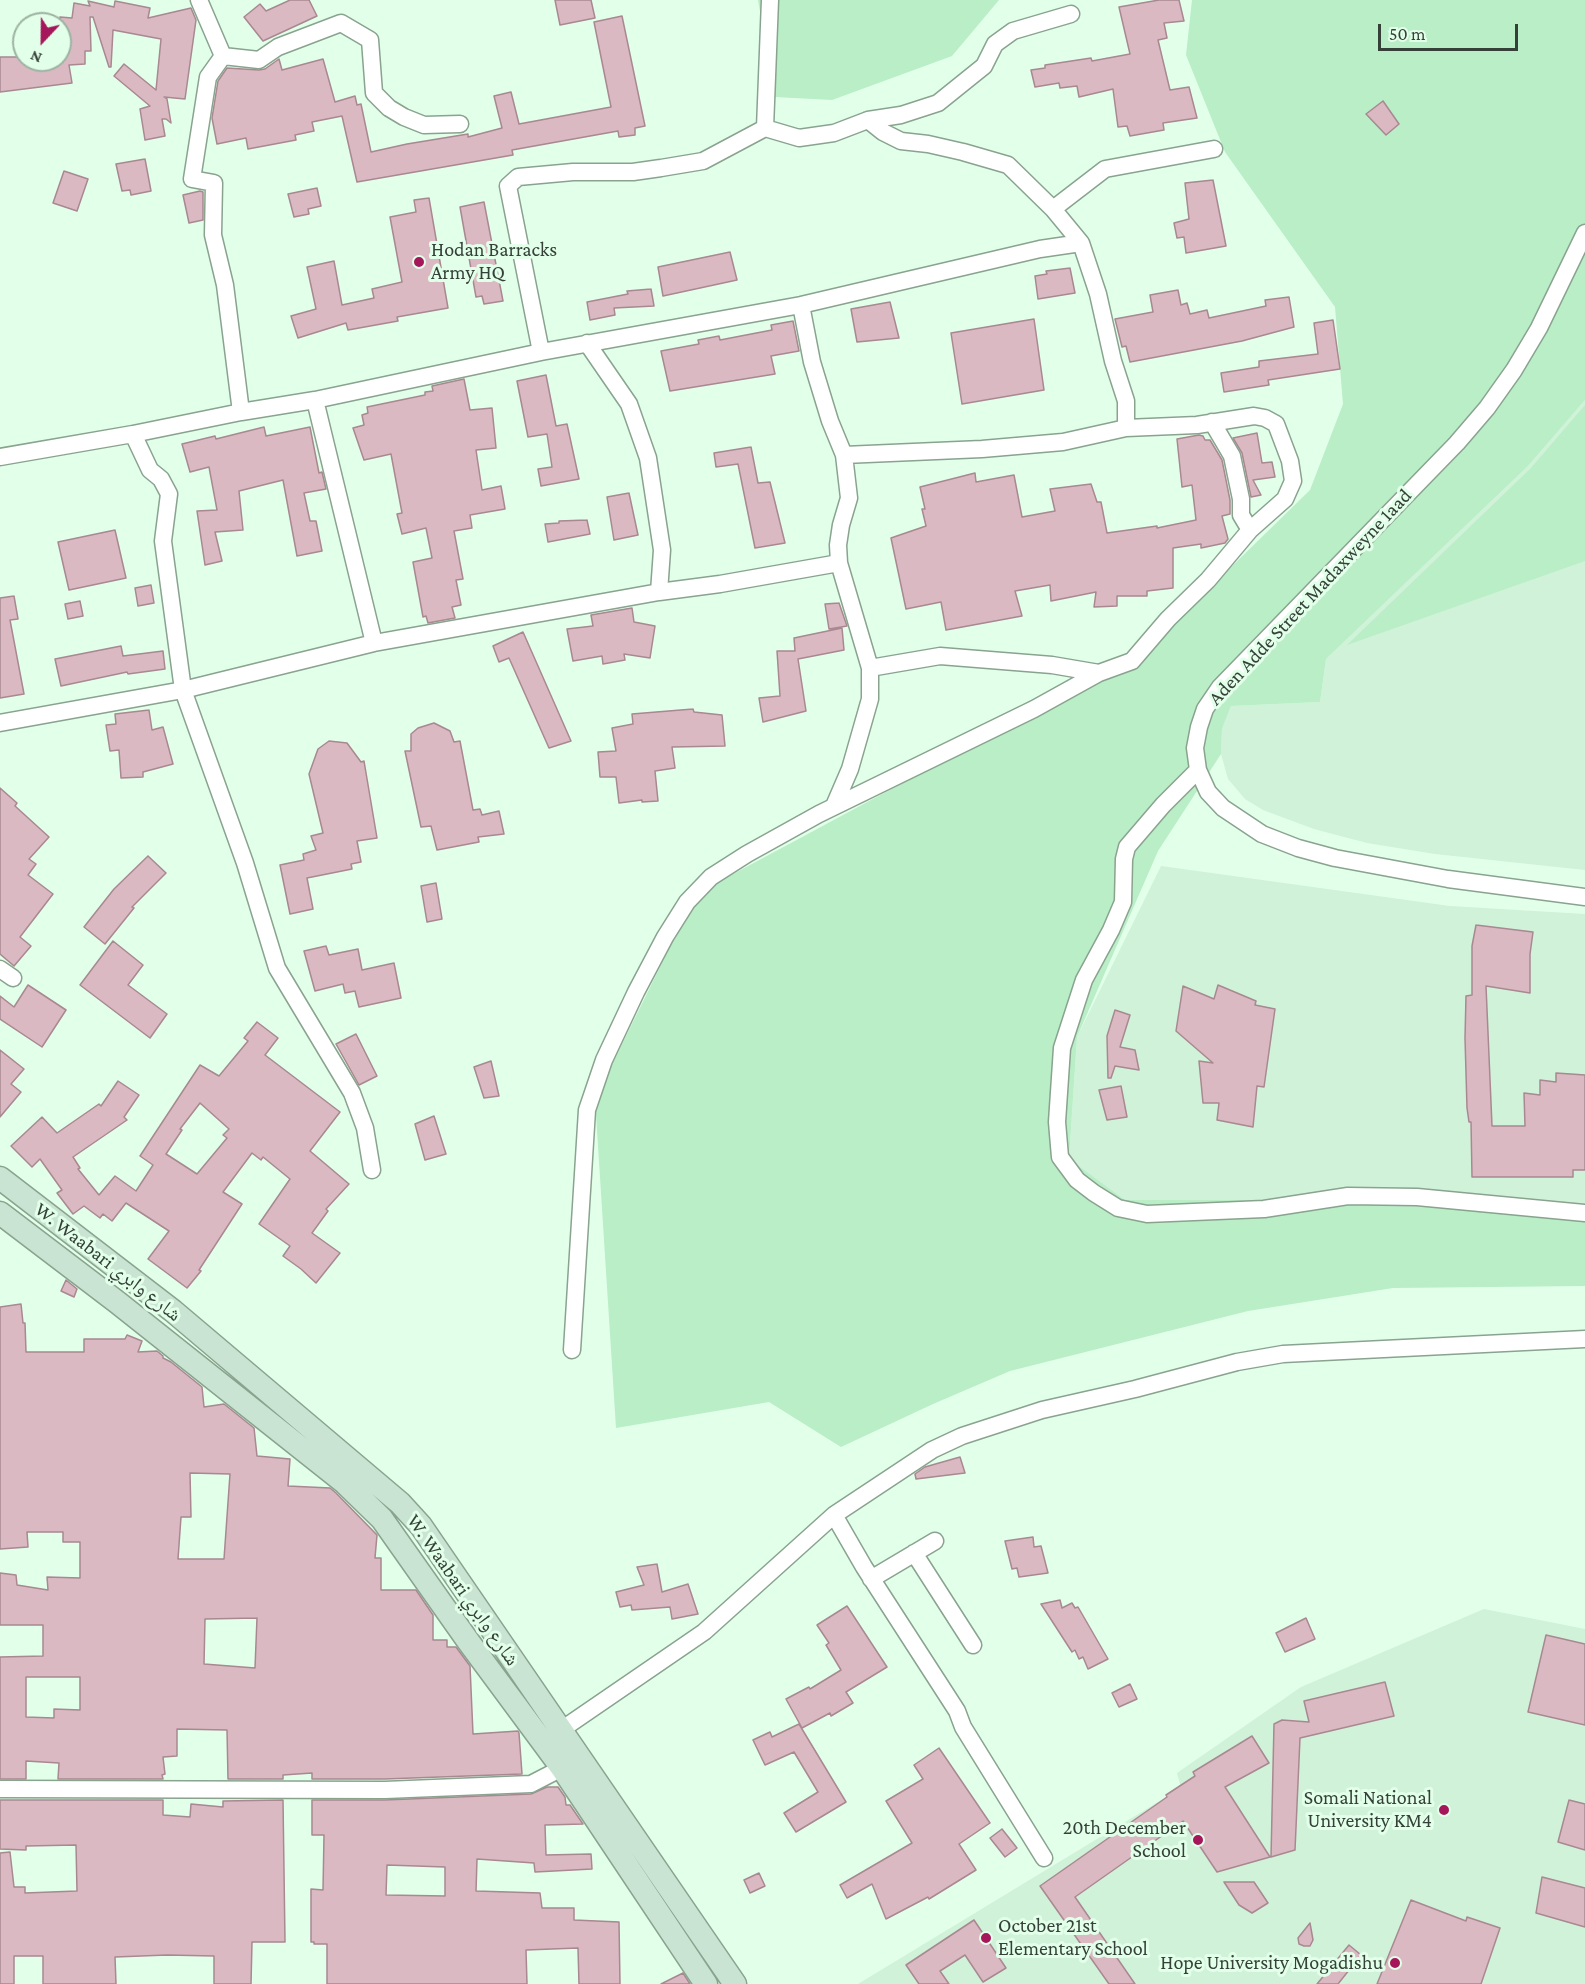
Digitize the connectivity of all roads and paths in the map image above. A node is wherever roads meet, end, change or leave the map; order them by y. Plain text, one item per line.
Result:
1 (199, 0) edge
2 (770, 0) edge
3 (1071, 14) dead end
4 (223, 56) junction
5 (868, 120) junction
6 (460, 124) dead end
7 (765, 128) junction
8 (1214, 149) dead end
9 (1053, 208) junction
10 (1585, 233) edge
11 (1081, 243) junction
12 (801, 305) junction
13 (587, 343) junction
14 (541, 352) junction
15 (315, 400) junction
16 (241, 412) junction
17 (1212, 422) junction
18 (1126, 428) junction
19 (133, 434) junction
20 (844, 455) junction
21 (0, 457) edge
22 (1250, 530) junction
23 (839, 563) junction
24 (659, 592) junction
25 (374, 643) junction
26 (870, 668) junction
27 (1099, 673) junction
28 (183, 690) junction
29 (0, 723) edge
30 (1198, 770) junction
31 (834, 806) junction
32 (1585, 897) edge
33 (372, 1170) dead end
34 (0, 1178) edge
35 (0, 1213) edge
36 (1585, 1214) edge
37 (1585, 1339) edge
38 (572, 1350) dead end
39 (834, 1515) junction
40 (935, 1541) dead end
41 (914, 1553) junction
42 (871, 1579) junction
43 (973, 1645) dead end
44 (561, 1730) junction
45 (562, 1768) junction
46 (0, 1789) edge
47 (1044, 1858) dead end
48 (706, 1984) edge
49 (735, 1984) edge

1 - 4 street
2 - 7 street
3 - 5 street
4 - 6 street
4 - 16 street
5 - 7 street
5 - 9 street
7 - 14 street
8 - 9 street
9 - 11 street
10 - 30 street, Aden Adde Street Madaxweyne 1aad
11 - 12 street
11 - 18 street
12 - 13 street
12 - 20 street
13 - 14 street
13 - 24 street
14 - 15 street
15 - 16 street
15 - 25 street
16 - 19 street
17 - 18 street
17 - 22 street
17 - 22 street
18 - 20 street
19 - 21 street
19 - 28 street
20 - 23 street
22 - 27 street
23 - 24 street
23 - 26 street
24 - 25 street
25 - 28 street
26 - 27 street
26 - 31 street
27 - 31 street
28 - 29 street
28 - 33 street
30 - 32 street, Aden Adde Street Madaxweyne 1aad
30 - 36 street
31 - 38 street
34 - 44 main road, W. Waabari شارع وابري
35 - 45 main road, W. Waabari شارع وابري
37 - 39 street
39 - 42 street
39 - 44 street
40 - 41 street
41 - 42 street
41 - 43 street
42 - 47 street
44 - 49 main road, W. Waabari شارع وابري
45 - 46 street
45 - 48 main road, W. Waabari شارع وابري

